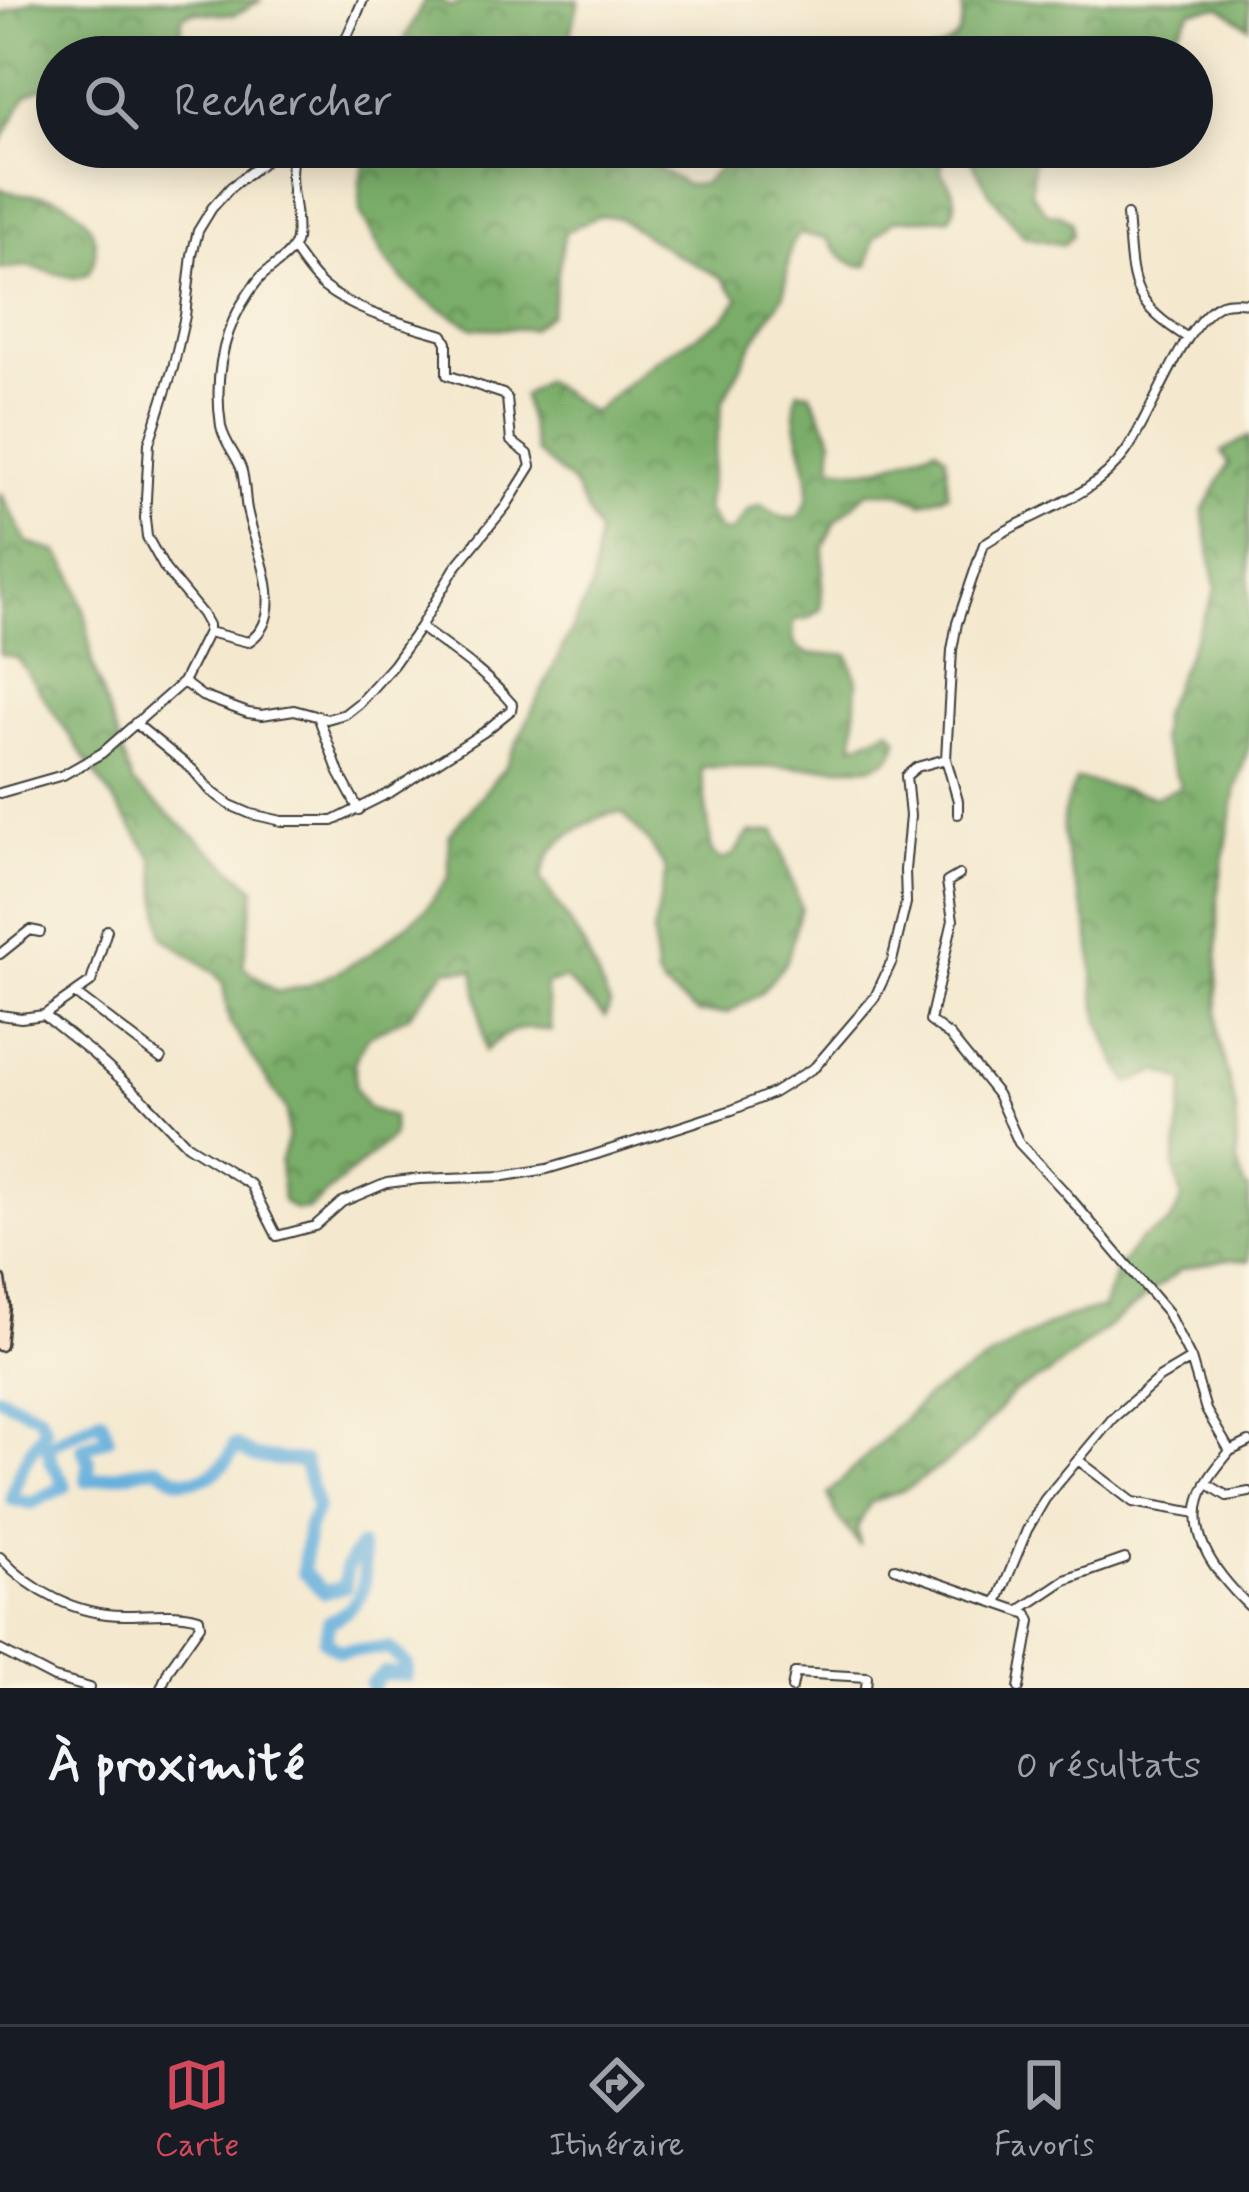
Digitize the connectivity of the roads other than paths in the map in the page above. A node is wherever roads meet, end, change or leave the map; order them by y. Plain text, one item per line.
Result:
1 (363, 0) edge
2 (347, 36) edge
3 (256, 168) edge
4 (291, 168) edge
5 (1127, 215) dead end
6 (292, 249) junction
7 (1249, 303) edge
8 (1188, 338) junction
9 (420, 627) junction
10 (208, 632) junction
11 (183, 682) junction
12 (318, 716) junction
13 (135, 724) junction
14 (946, 759) junction
15 (0, 793) edge
16 (359, 810) junction
17 (958, 814) dead end
18 (959, 875) dead end
19 (106, 930) dead end
20 (40, 932) dead end
21 (0, 954) edge
22 (76, 994) junction
23 (0, 1015) edge
24 (44, 1015) junction
25 (161, 1059) dead end
26 (0, 1280) edge
27 (0, 1345) edge
28 (1191, 1359) junction
29 (1249, 1442) edge
30 (1230, 1451) junction
31 (1078, 1460) junction
32 (1206, 1484) junction
33 (1249, 1492) edge
34 (1197, 1513) junction
35 (0, 1557) edge
36 (1125, 1559) dead end
37 (895, 1568) dead end
38 (997, 1604) junction
39 (1249, 1606) edge
40 (1020, 1610) junction
41 (0, 1650) edge
42 (90, 1688) edge
43 (161, 1688) edge
44 (792, 1688) edge
45 (866, 1688) edge
46 (1018, 1688) edge

1 - 2 street
3 - 10 street
4 - 6 street
5 - 8 street
6 - 9 street
6 - 10 street
7 - 8 street
8 - 14 street
9 - 12 street
9 - 16 street
10 - 11 street
11 - 12 street
11 - 13 street
12 - 16 street
13 - 15 street
13 - 16 street
14 - 17 street
14 - 24 street
18 - 28 street
19 - 22 street
20 - 21 street
22 - 24 street
22 - 25 street
23 - 24 street
26 - 27 street
28 - 30 street
28 - 31 street
29 - 30 street
30 - 32 street
31 - 34 street
31 - 38 street
32 - 33 street
32 - 34 street
34 - 39 street
35 - 43 street
36 - 40 street
37 - 38 street
38 - 40 street
40 - 46 street
41 - 42 street
44 - 45 street

